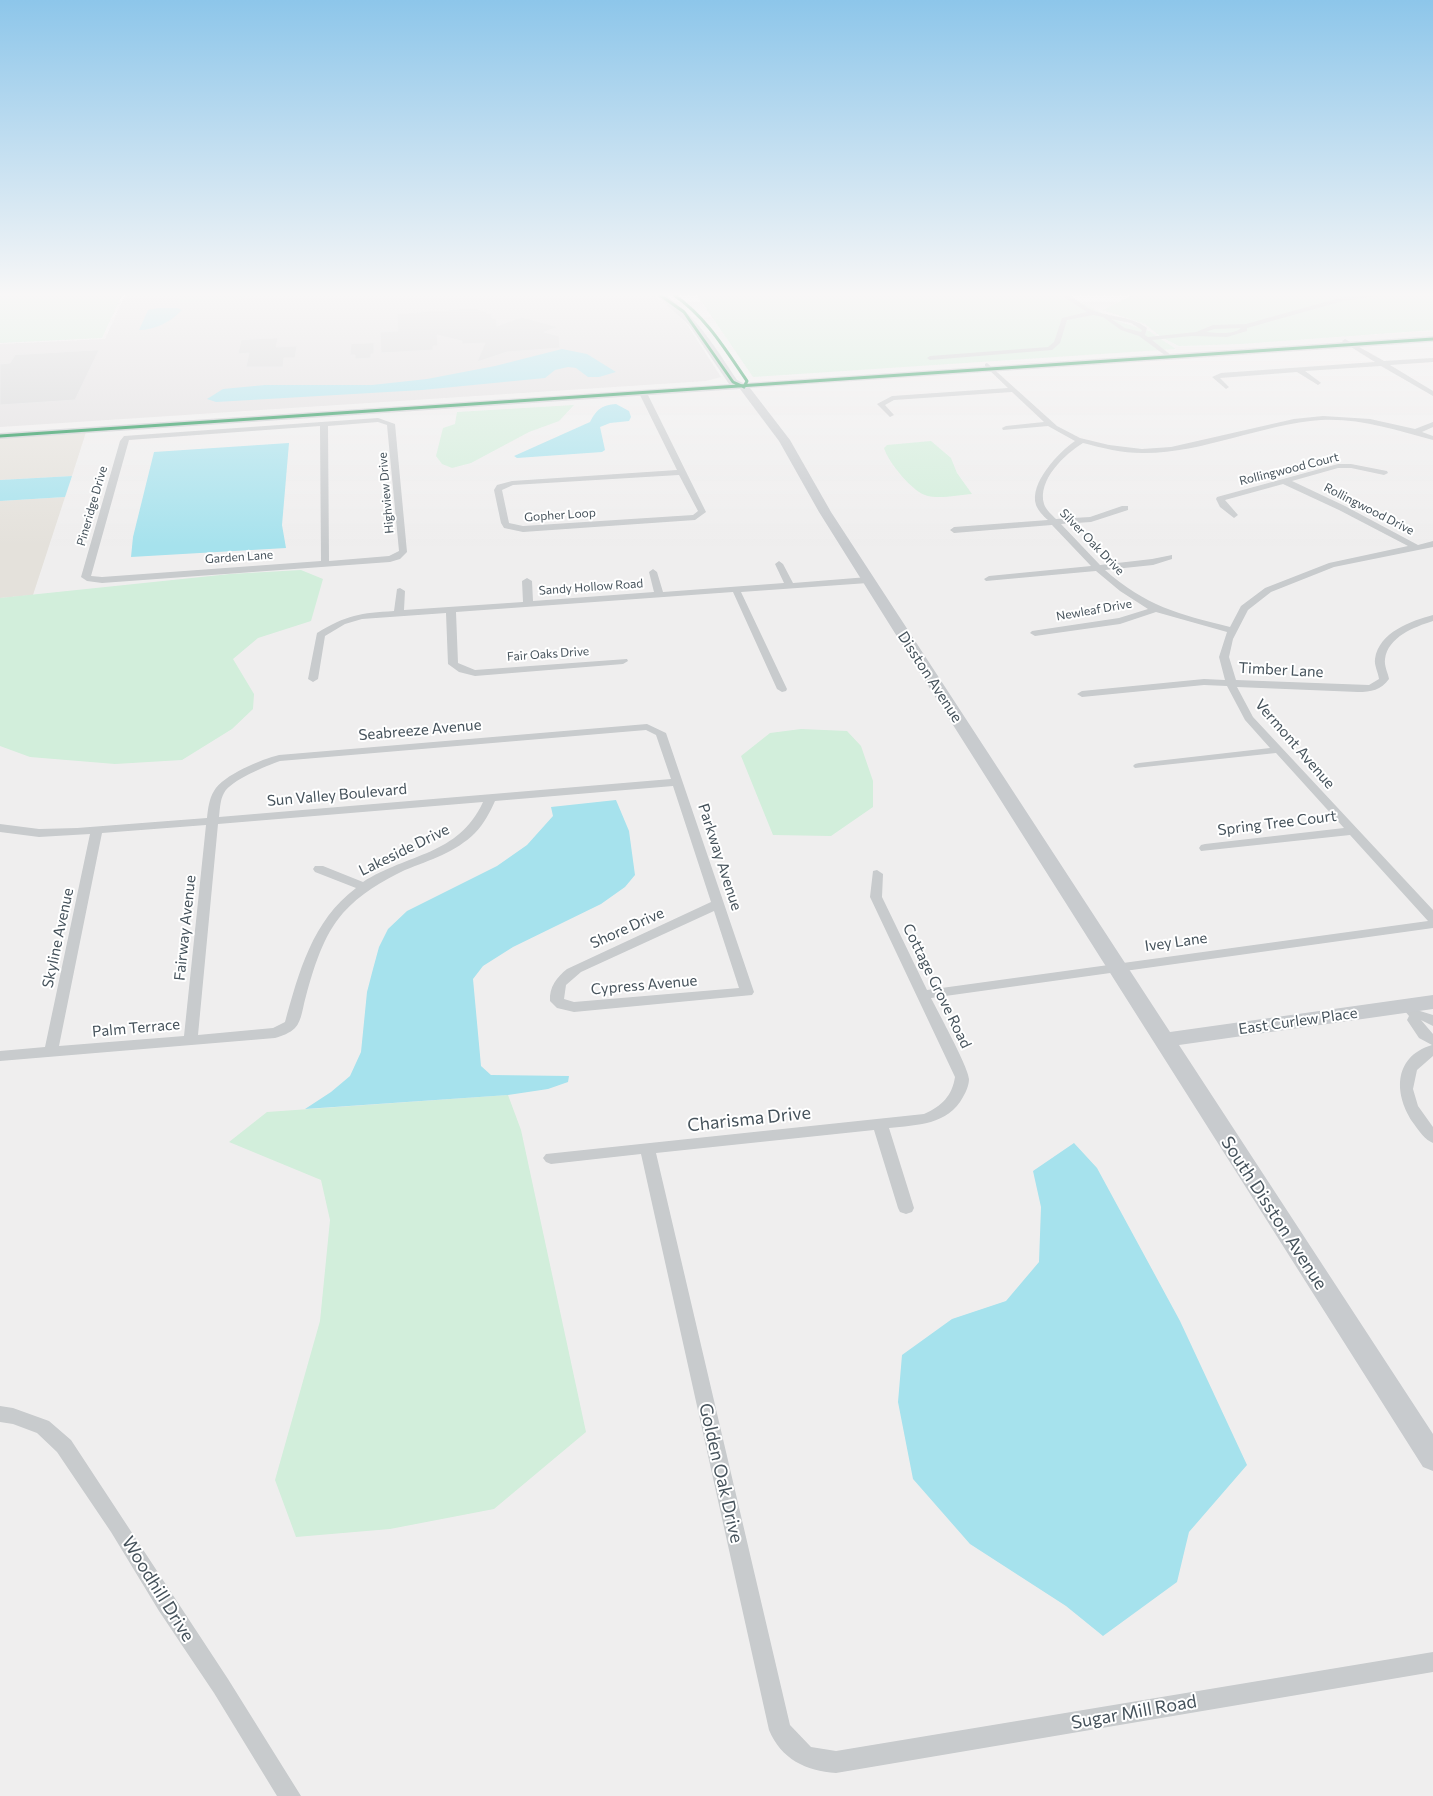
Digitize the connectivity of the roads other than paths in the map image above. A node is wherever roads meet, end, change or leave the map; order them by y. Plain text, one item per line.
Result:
1 (738, 379) edge
2 (739, 379) edge
3 (806, 379) edge
4 (1001, 379) edge
5 (1216, 379) edge
6 (1312, 379) edge
7 (1407, 379) edge
8 (741, 383) junction
9 (1318, 383) dead end
10 (1226, 387) dead end
11 (1012, 390) junction
12 (644, 393) junction
13 (1433, 394) edge
14 (890, 414) dead end
15 (324, 424) junction
16 (1049, 424) junction
17 (1433, 424) edge
18 (178, 425) junction
19 (1006, 428) dead end
20 (0, 430) edge
21 (1415, 432) junction
22 (0, 436) edge
23 (1433, 438) edge
24 (1081, 441) junction
25 (682, 472) junction
26 (1384, 473) dead end
27 (1284, 481) junction
28 (1125, 508) dead end
29 (1234, 515) dead end
30 (1055, 522) junction
31 (954, 530) dead end
32 (1433, 544) edge
33 (1416, 547) junction
34 (1168, 557) dead end
35 (393, 558) joint
36 (325, 563) junction
37 (779, 564) dead end
38 (1096, 568) junction
39 (652, 572) dead end
40 (88, 579) joint
41 (989, 579) dead end
42 (868, 580) junction
43 (527, 581) dead end
44 (790, 586) junction
45 (736, 590) junction
46 (400, 591) dead end
47 (659, 595) junction
48 (528, 604) junction
49 (1156, 609) junction
50 (452, 610) junction
51 (399, 613) junction
52 (1433, 618) edge
53 (1232, 630) junction
54 (1035, 632) dead end
55 (623, 661) dead end
56 (313, 679) dead end
57 (1231, 683) junction
58 (782, 689) dead end
59 (1082, 694) dead end
60 (662, 733) joint
61 (1277, 750) junction
62 (1139, 766) dead end
63 (678, 782) junction
64 (491, 797) junction
65 (212, 821) junction
66 (0, 828) edge
67 (97, 830) junction
68 (1352, 831) junction
69 (1205, 848) dead end
70 (319, 869) dead end
71 (877, 874) dead end
72 (364, 887) junction
73 (718, 904) junction
74 (1433, 918) edge
75 (1433, 924) edge
76 (1116, 967) junction
77 (557, 990) joint
78 (747, 992) joint
79 (923, 995) junction
80 (1433, 1002) edge
81 (1412, 1011) junction
82 (1433, 1021) edge
83 (275, 1033) joint
84 (191, 1039) junction
85 (1163, 1040) junction
86 (1433, 1041) edge
87 (1433, 1050) edge
88 (51, 1051) junction
89 (0, 1056) edge
90 (948, 1108) joint
91 (880, 1124) junction
92 (1433, 1137) edge
93 (647, 1149) junction
94 (551, 1158) dead end
95 (906, 1208) dead end
96 (0, 1414) edge
97 (1433, 1458) edge
98 (1433, 1662) edge
99 (836, 1762) joint
100 (290, 1796) edge

1 - 8 main road
2 - 8 main road
3 - 8 main road
4 - 11 street
5 - 10 street
6 - 9 street
7 - 13 street
8 - 12 street
8 - 18 main road
8 - 42 main road, Disston Avenue
11 - 14 street
11 - 16 street
12 - 18 main road
12 - 25 street, Gopher Loop
15 - 18 street
15 - 35 street, Highview Drive
15 - 36 street
16 - 19 street
16 - 24 street
17 - 21 street
18 - 20 main road
18 - 22 main road
18 - 40 street, Pineridge Drive
21 - 23 street
21 - 24 street
24 - 30 street, Silver Oak Drive
25 - 25 street, Gopher Loop
26 - 27 street, Rollingwood Court
27 - 29 street, Rollingwood Court
27 - 33 street, Rollingwood Drive
28 - 30 street
30 - 31 street
30 - 38 street, Silver Oak Drive
32 - 33 street, Vermont Avenue
33 - 53 street, Vermont Avenue
34 - 38 street
35 - 36 street, Garden Lane
36 - 40 street, Garden Lane
37 - 44 street
38 - 41 street
38 - 49 street, Silver Oak Drive
39 - 47 street
42 - 44 street, Sandy Hollow Road
42 - 76 main road, Disston Avenue
43 - 48 street
44 - 45 street, Sandy Hollow Road
45 - 47 street, Sandy Hollow Road
45 - 58 street
46 - 51 street
47 - 48 street, Sandy Hollow Road
48 - 50 street, Sandy Hollow Road
49 - 53 street, Silver Oak Drive
49 - 54 street, Newleaf Drive
50 - 51 street, Sandy Hollow Road
50 - 55 street, Fair Oaks Drive
51 - 56 street, Sandy Hollow Road
52 - 57 street, Timber Lane
53 - 57 street, Vermont Avenue
57 - 59 street, Timber Lane
57 - 61 street, Vermont Avenue
60 - 63 street, Parkway Avenue
60 - 65 street, Seabreeze Avenue
61 - 62 street
61 - 68 street, Vermont Avenue
63 - 64 street, Sun Valley Boulevard
63 - 73 street, Parkway Avenue
64 - 65 street, Sun Valley Boulevard
64 - 72 street, Lakeside Drive
65 - 67 street, Sun Valley Boulevard
65 - 84 street, Fairway Avenue
66 - 67 street, Sun Valley Boulevard
67 - 88 street, Skyline Avenue
68 - 69 street, Spring Tree Court
68 - 74 street, Vermont Avenue
70 - 72 street
71 - 79 street, Cottage Grove Road
72 - 83 street, Lakeside Drive
73 - 77 street, Shore Drive
73 - 78 street, Parkway Avenue
75 - 76 street, Ivey Lane
76 - 79 street, Ivey Lane
76 - 85 street, South Disston Avenue
77 - 78 street, Cypress Avenue
79 - 90 street, Cottage Grove Road
80 - 81 street, East Curlew Place
81 - 82 street
81 - 85 street, East Curlew Place
81 - 86 street
83 - 84 street, Palm Terrace
84 - 88 street, Palm Terrace
85 - 97 street, South Disston Avenue
87 - 92 street
88 - 89 street, Palm Terrace
90 - 91 street, Charisma Drive
91 - 93 street, Charisma Drive
91 - 95 street
93 - 94 street, Charisma Drive
93 - 99 street, Golden Oak Drive
96 - 100 street, Woodhill Drive
98 - 99 street, Sugar Mill Road

